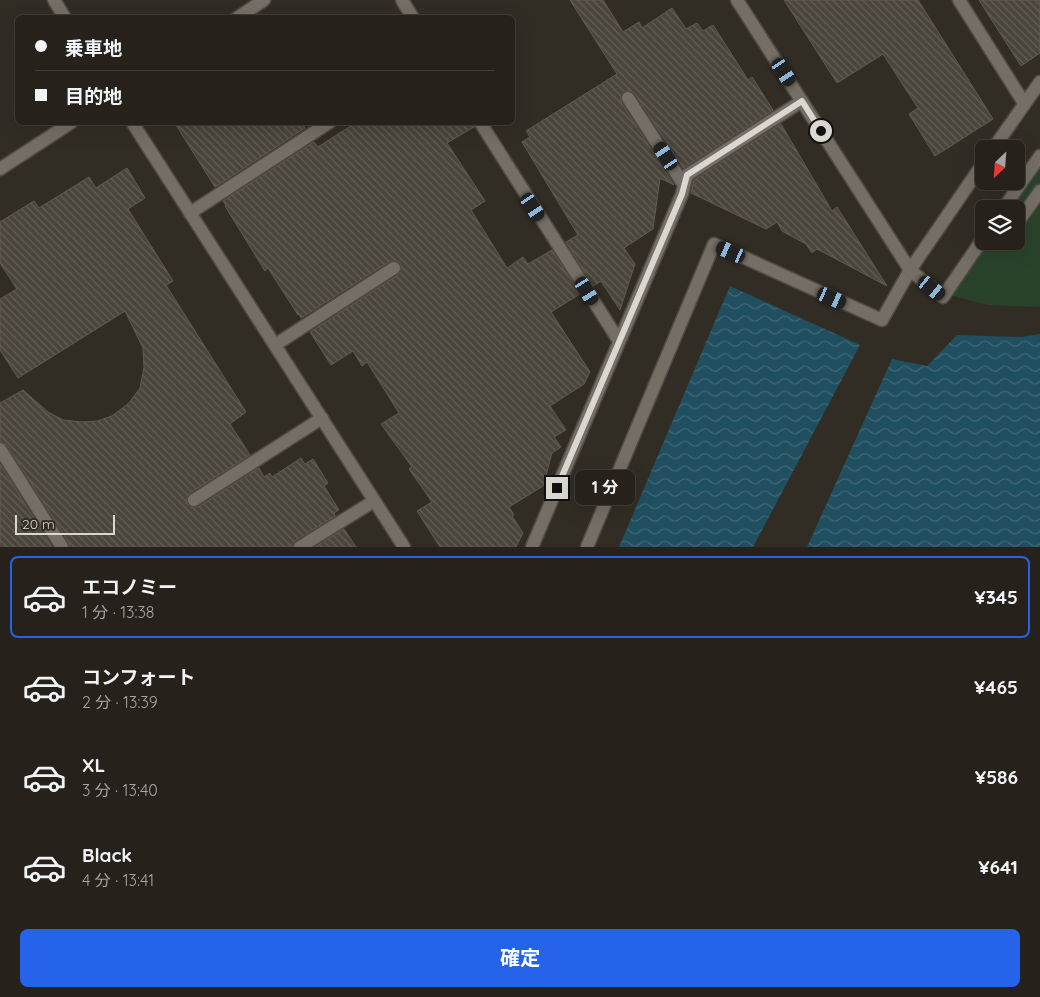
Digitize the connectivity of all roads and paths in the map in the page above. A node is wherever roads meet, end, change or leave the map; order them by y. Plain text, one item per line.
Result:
1 (54, 0) edge
2 (264, 0) edge
3 (402, 0) edge
4 (737, 0) edge
5 (959, 0) edge
6 (63, 15) edge
7 (242, 15) edge
8 (411, 15) edge
9 (1040, 82) edge
10 (628, 98) dead end
11 (802, 101) junction
12 (1024, 103) junction
13 (67, 125) edge
14 (134, 125) edge
15 (325, 125) edge
16 (482, 125) edge
17 (999, 140) edge
18 (1040, 156) edge
19 (0, 168) edge
20 (975, 175) edge
21 (684, 185) junction
22 (1040, 191) edge
23 (1010, 200) edge
24 (1025, 212) edge
25 (190, 213) junction
26 (976, 250) edge
27 (394, 268) dead end
28 (910, 270) junction
29 (618, 341) junction
30 (275, 345) junction
31 (322, 418) junction
32 (0, 450) edge
33 (194, 500) dead end
34 (374, 501) junction
35 (62, 547) edge
36 (300, 547) edge
37 (404, 547) edge
38 (532, 547) edge
39 (587, 547) edge

1 - 6 street
2 - 7 street
3 - 8 street
4 - 11 street
5 - 12 street
9 - 12 street
10 - 21 street
11 - 21 street
11 - 28 street
12 - 17 street
13 - 19 street
14 - 25 street
15 - 25 street
16 - 29 street
18 - 23 street
20 - 28 street
21 - 29 street
22 - 24 street
25 - 30 street
26 - 28 street
27 - 30 street
28 - 39 street
29 - 38 street
30 - 31 street
31 - 33 street
31 - 34 street
32 - 35 street
34 - 36 street
34 - 37 street

